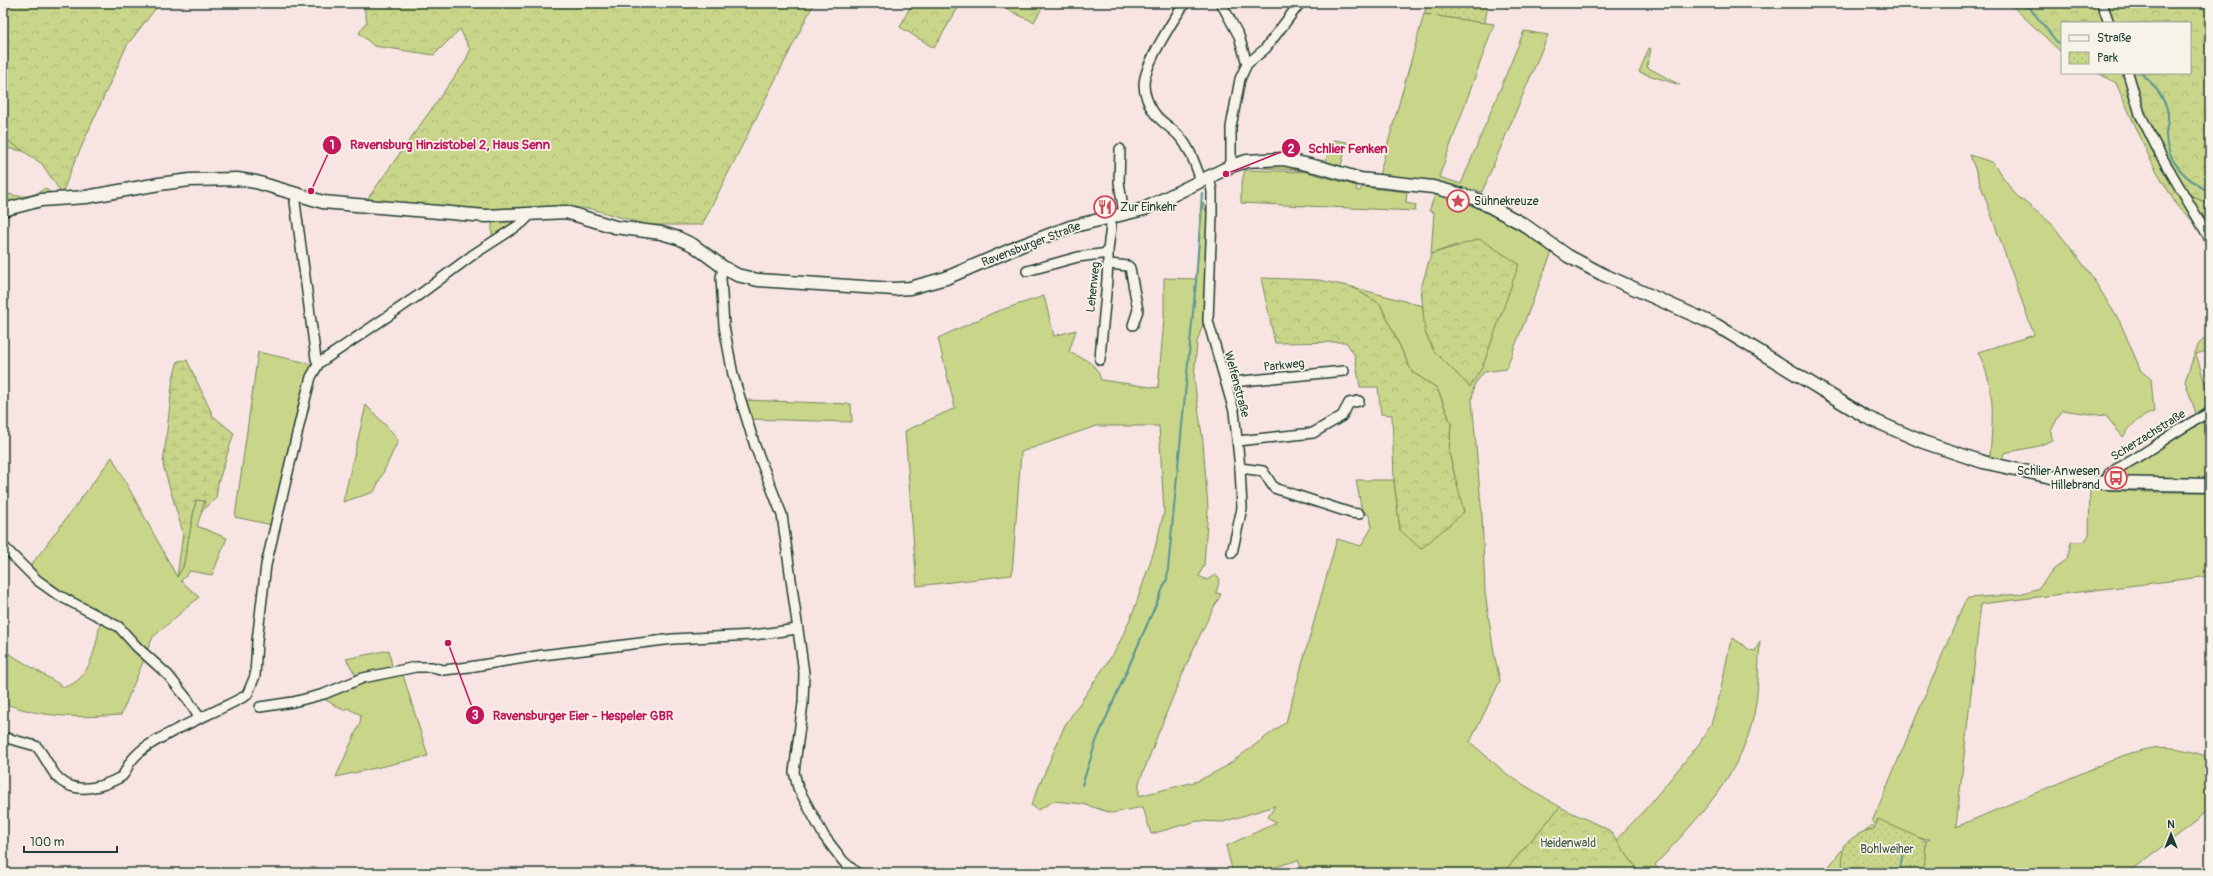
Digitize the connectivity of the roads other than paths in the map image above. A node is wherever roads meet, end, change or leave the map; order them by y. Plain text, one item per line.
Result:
1 (1185, 3) edge
2 (1221, 3) edge
3 (1300, 3) edge
4 (2102, 3) edge
5 (2109, 22) edge
6 (1247, 64) junction
7 (2128, 74) edge
8 (1120, 149) dead end
9 (1231, 166) junction
10 (1205, 178) junction
11 (298, 196) junction
12 (3, 210) edge
13 (531, 214) junction
14 (1124, 214) junction
15 (1111, 217) junction
16 (2210, 239) edge
17 (1108, 253) junction
18 (1109, 264) junction
19 (723, 268) junction
20 (1027, 271) dead end
21 (1133, 325) dead end
22 (1100, 360) dead end
23 (319, 363) junction
24 (1344, 371) dead end
25 (1227, 384) junction
26 (1359, 401) dead end
27 (2210, 413) edge
28 (1238, 440) junction
29 (1240, 468) junction
30 (2105, 483) junction
31 (2210, 485) edge
32 (1360, 514) dead end
33 (3, 546) edge
34 (1232, 553) dead end
35 (797, 629) junction
36 (260, 707) dead end
37 (199, 718) junction
38 (3, 737) edge
39 (857, 873) edge

1 - 10 street, Welfenstraße
2 - 6 street
3 - 6 street
4 - 5 street
6 - 9 street
7 - 16 street
8 - 14 street
9 - 10 main road, Ravensburger Straße
9 - 30 main road, Ravensburger Straße
10 - 14 main road, Ravensburger Straße
10 - 25 street, Welfenstraße
11 - 12 main road, Ravensburger Straße
11 - 13 main road, Ravensburger Straße
11 - 23 street
13 - 19 main road, Ravensburger Straße
13 - 23 street
14 - 15 main road, Ravensburger Straße
15 - 17 street, Lehenweg
15 - 19 main road, Ravensburger Straße
17 - 18 street, Lehenweg
17 - 20 street
18 - 21 street
18 - 22 street, Lehenweg
19 - 35 street
23 - 37 street
24 - 25 street, Parkweg
25 - 28 street, Welfenstraße
26 - 28 street
27 - 30 street, Scherzachstraße
28 - 29 street, Welfenstraße
29 - 32 street
29 - 34 street, Welfenstraße
30 - 31 main road, Ravensburger Straße
33 - 37 street
35 - 36 street
35 - 39 street
37 - 38 street

